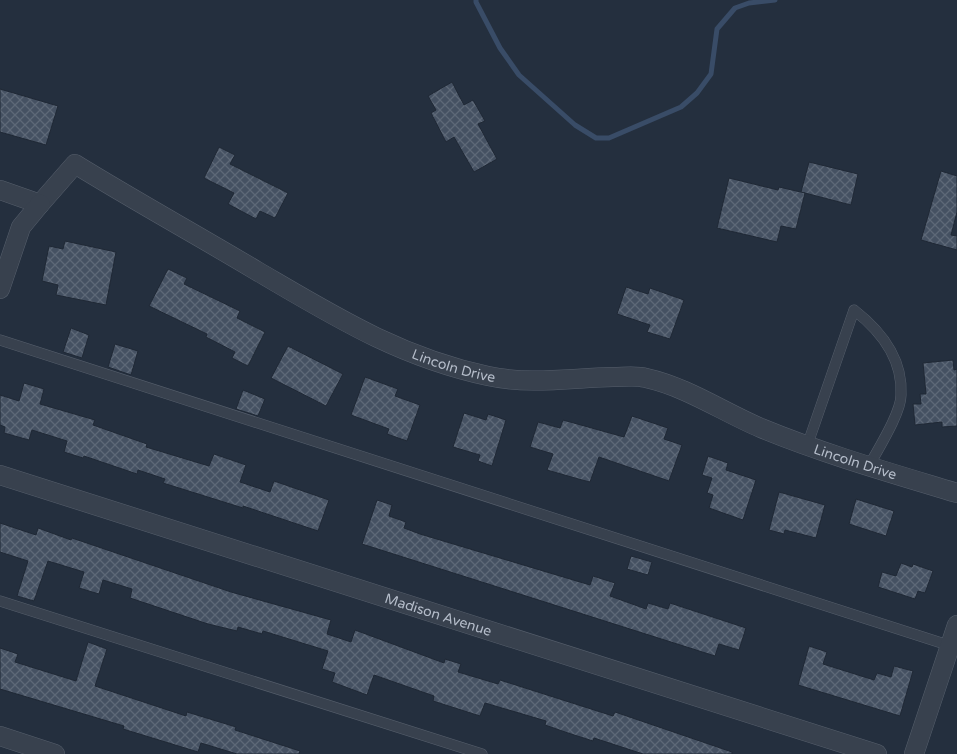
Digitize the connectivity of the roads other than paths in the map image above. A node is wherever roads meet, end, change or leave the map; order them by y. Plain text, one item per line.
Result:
1 (0, 190) edge
2 (40, 204) junction
3 (0, 289) edge
4 (0, 340) edge
5 (807, 446) junction
6 (869, 466) junction
7 (0, 475) edge
8 (957, 493) edge
9 (0, 601) edge
10 (957, 625) edge
11 (954, 647) edge
12 (0, 736) edge
13 (55, 754) edge
14 (482, 754) edge
15 (877, 754) edge
16 (914, 754) edge

1 - 2 street
2 - 3 street
2 - 5 street, Lincoln Drive
4 - 11 lane
5 - 6 street, Lincoln Drive
5 - 6 lane
6 - 8 street, Lincoln Drive
7 - 15 street, Madison Avenue
9 - 14 lane
10 - 11 street
11 - 16 street
12 - 13 street

